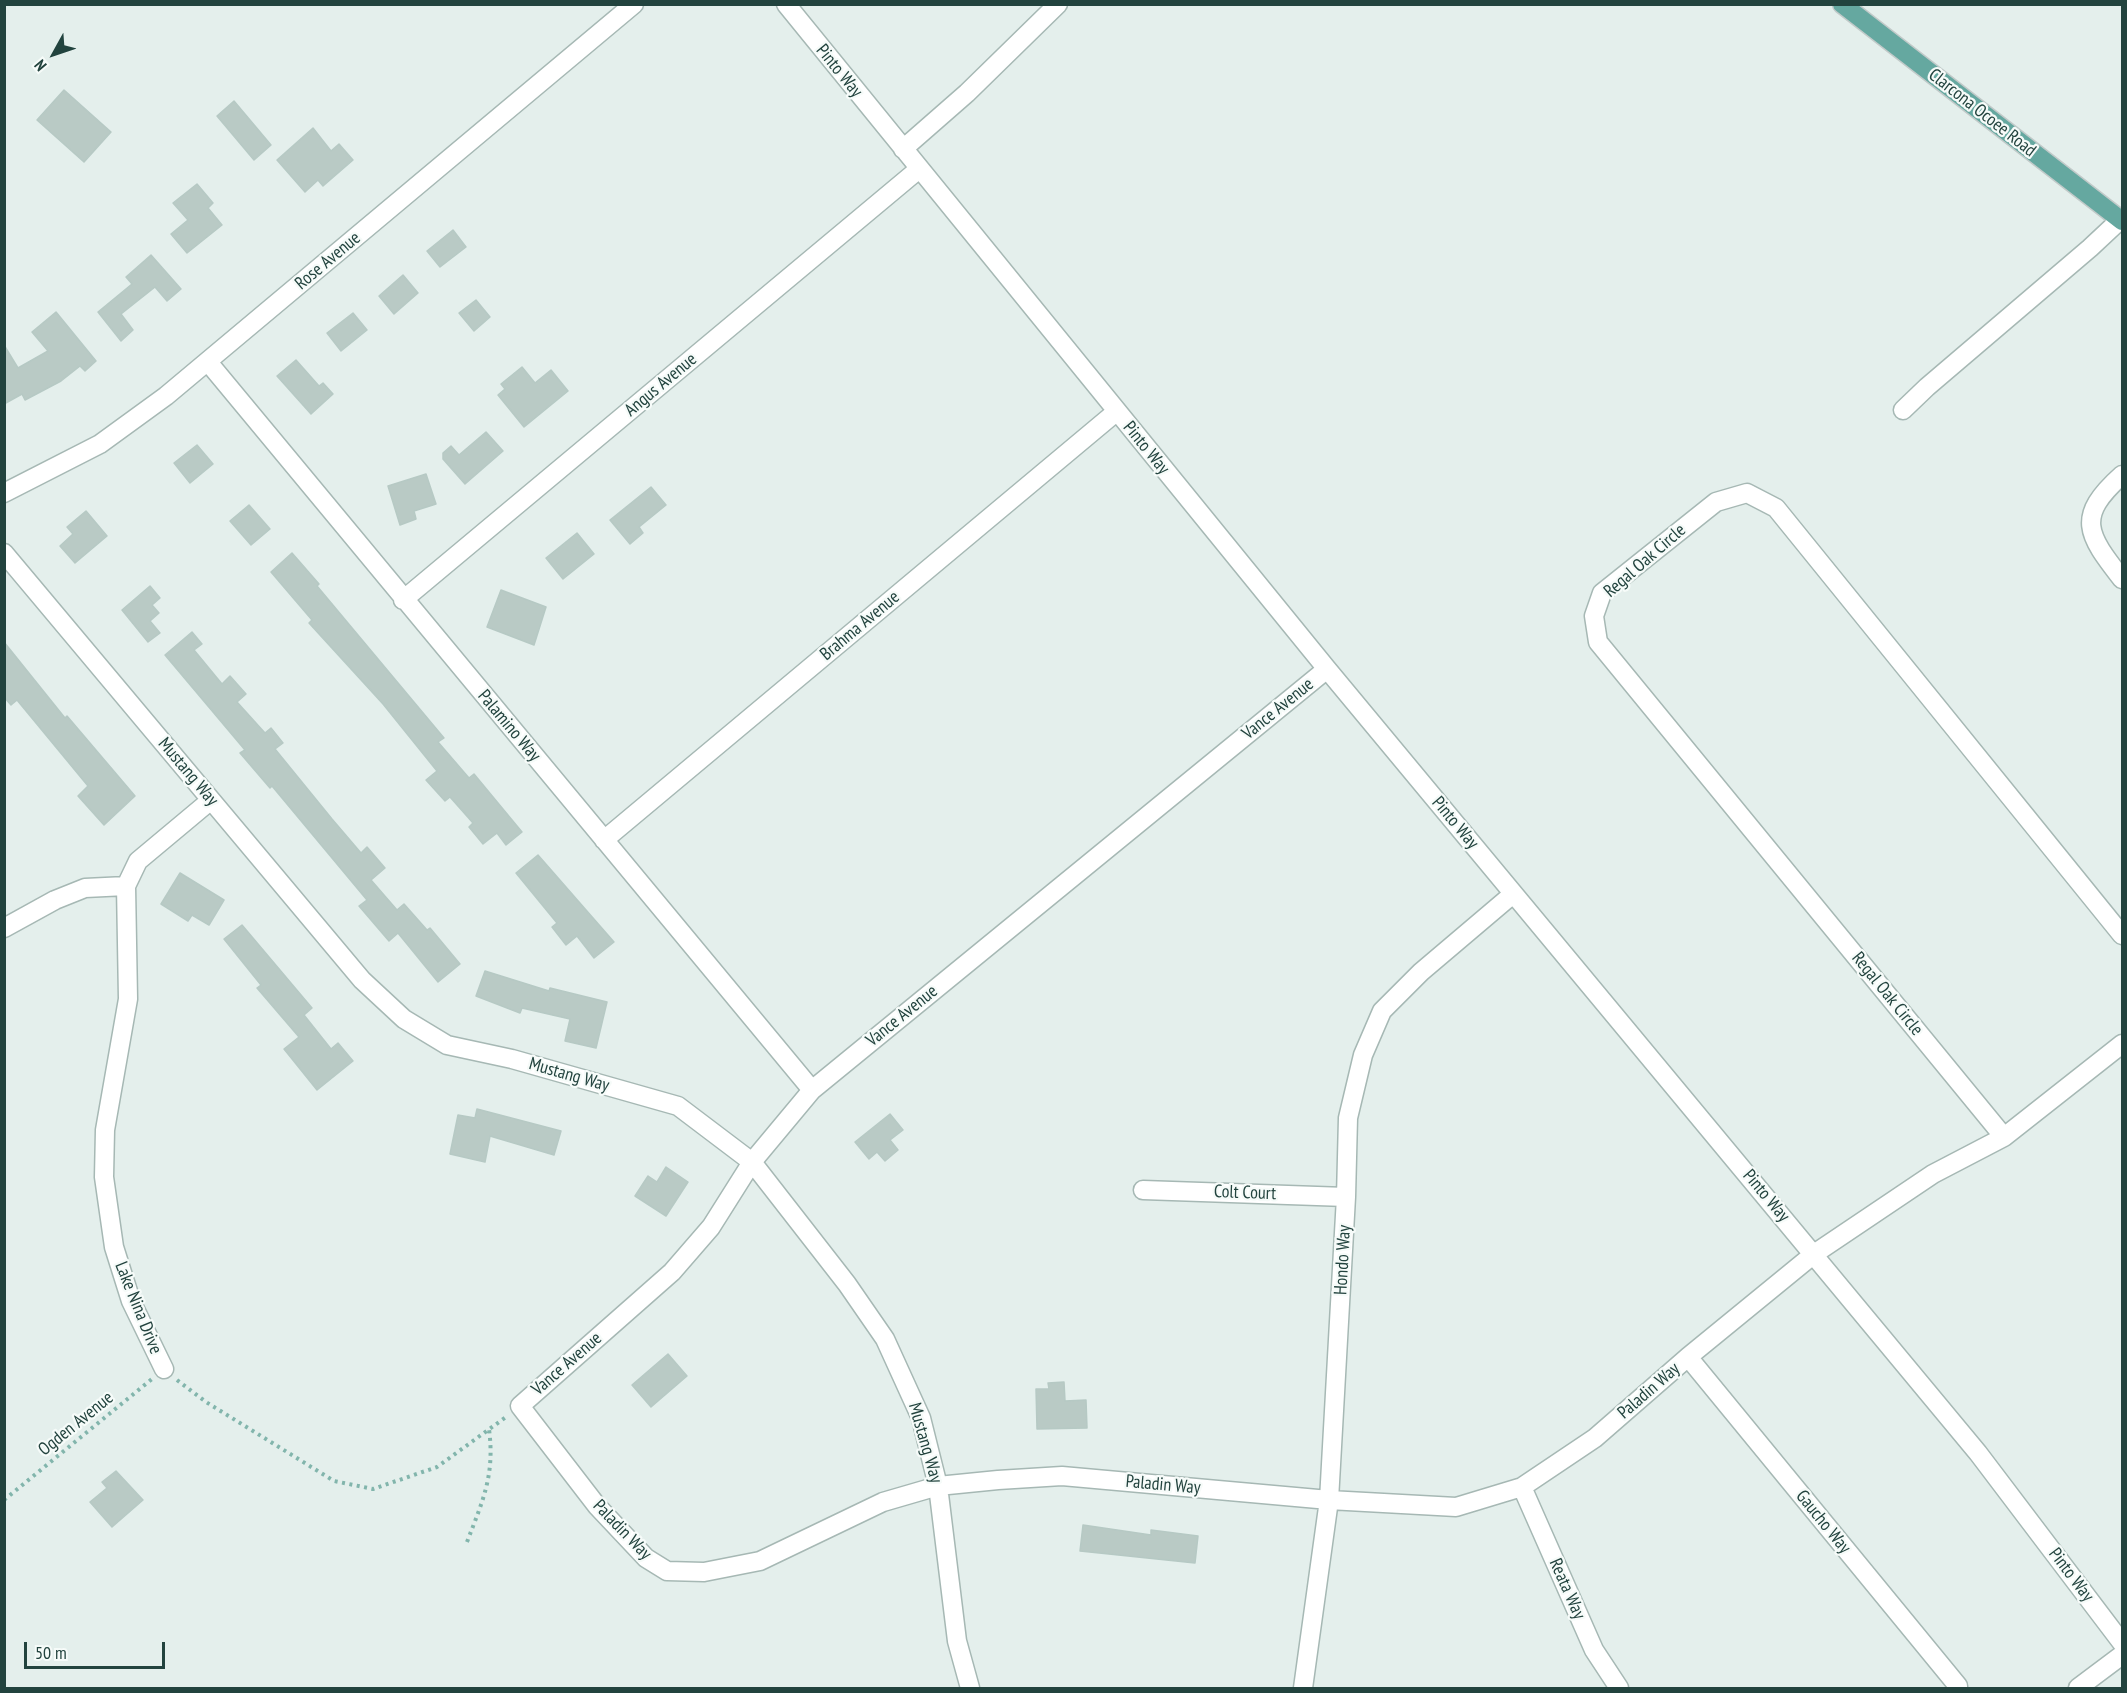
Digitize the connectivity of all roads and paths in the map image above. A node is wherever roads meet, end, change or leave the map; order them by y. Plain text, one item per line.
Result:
1 (634, 4) edge
2 (786, 4) edge
3 (1058, 4) edge
4 (1842, 4) edge
5 (903, 148) junction
6 (919, 169) junction
7 (2122, 220) edge
8 (208, 362) junction
9 (1903, 410) dead end
10 (1116, 412) junction
11 (2122, 475) edge
12 (4, 493) edge
13 (4, 553) edge
14 (2122, 579) edge
15 (403, 600) junction
16 (1328, 669) junction
17 (211, 800) junction
18 (604, 840) junction
19 (126, 886) junction
20 (1513, 894) junction
21 (4, 928) edge
22 (2122, 935) edge
23 (2122, 1044) edge
24 (812, 1089) junction
25 (2004, 1137) junction
26 (752, 1162) junction
27 (1143, 1190) dead end
28 (1346, 1197) junction
29 (1814, 1254) junction
30 (1688, 1357) junction
31 (164, 1370) junction
32 (520, 1406) junction
33 (489, 1429) junction
34 (938, 1486) junction
35 (1522, 1487) junction
36 (4, 1500) edge
37 (1329, 1500) junction
38 (467, 1542) dead end
39 (2122, 1643) edge
40 (2122, 1655) edge
41 (1958, 1686) dead end
42 (970, 1689) edge
43 (1303, 1689) edge
44 (1619, 1689) edge
45 (2078, 1689) edge

1 - 8 street, Rose Avenue
2 - 5 street, Pinto Way
3 - 5 street
4 - 7 main road, Clarcona Ocoee Road
5 - 6 street, Pinto Way
6 - 10 street, Pinto Way
6 - 15 street, Angus Avenue
7 - 9 street
8 - 12 street, Rose Avenue
8 - 15 street, Palamino Way
10 - 16 street, Pinto Way
10 - 18 street, Brahma Avenue
11 - 14 street
13 - 17 street, Mustang Way
15 - 18 street, Palamino Way
16 - 20 street, Pinto Way
16 - 24 street, Vance Avenue
17 - 19 street, Lake Nina Drive
17 - 26 street, Mustang Way
18 - 24 street, Palamino Way
19 - 21 street
19 - 31 street, Lake Nina Drive
20 - 28 street, Hondo Way
20 - 29 street, Pinto Way
22 - 25 street, Regal Oak Circle
23 - 25 street
24 - 26 street, Vance Avenue
25 - 29 street
26 - 32 street, Vance Avenue
26 - 34 street, Mustang Way
27 - 28 street, Colt Court
28 - 37 street, Hondo Way
29 - 30 street, Paladin Way
29 - 39 street, Pinto Way
30 - 35 street, Paladin Way
30 - 41 street, Gaucho Way
31 - 33 path, Lake Nina Drive
31 - 36 path, Ogden Avenue
32 - 33 path, Lake Nina Drive
32 - 34 street, Paladin Way
33 - 38 path
34 - 37 street, Paladin Way
34 - 42 street, Mustang Way
35 - 37 street, Paladin Way
35 - 44 street, Reata Way
37 - 43 street, Hondo Way
40 - 45 street

